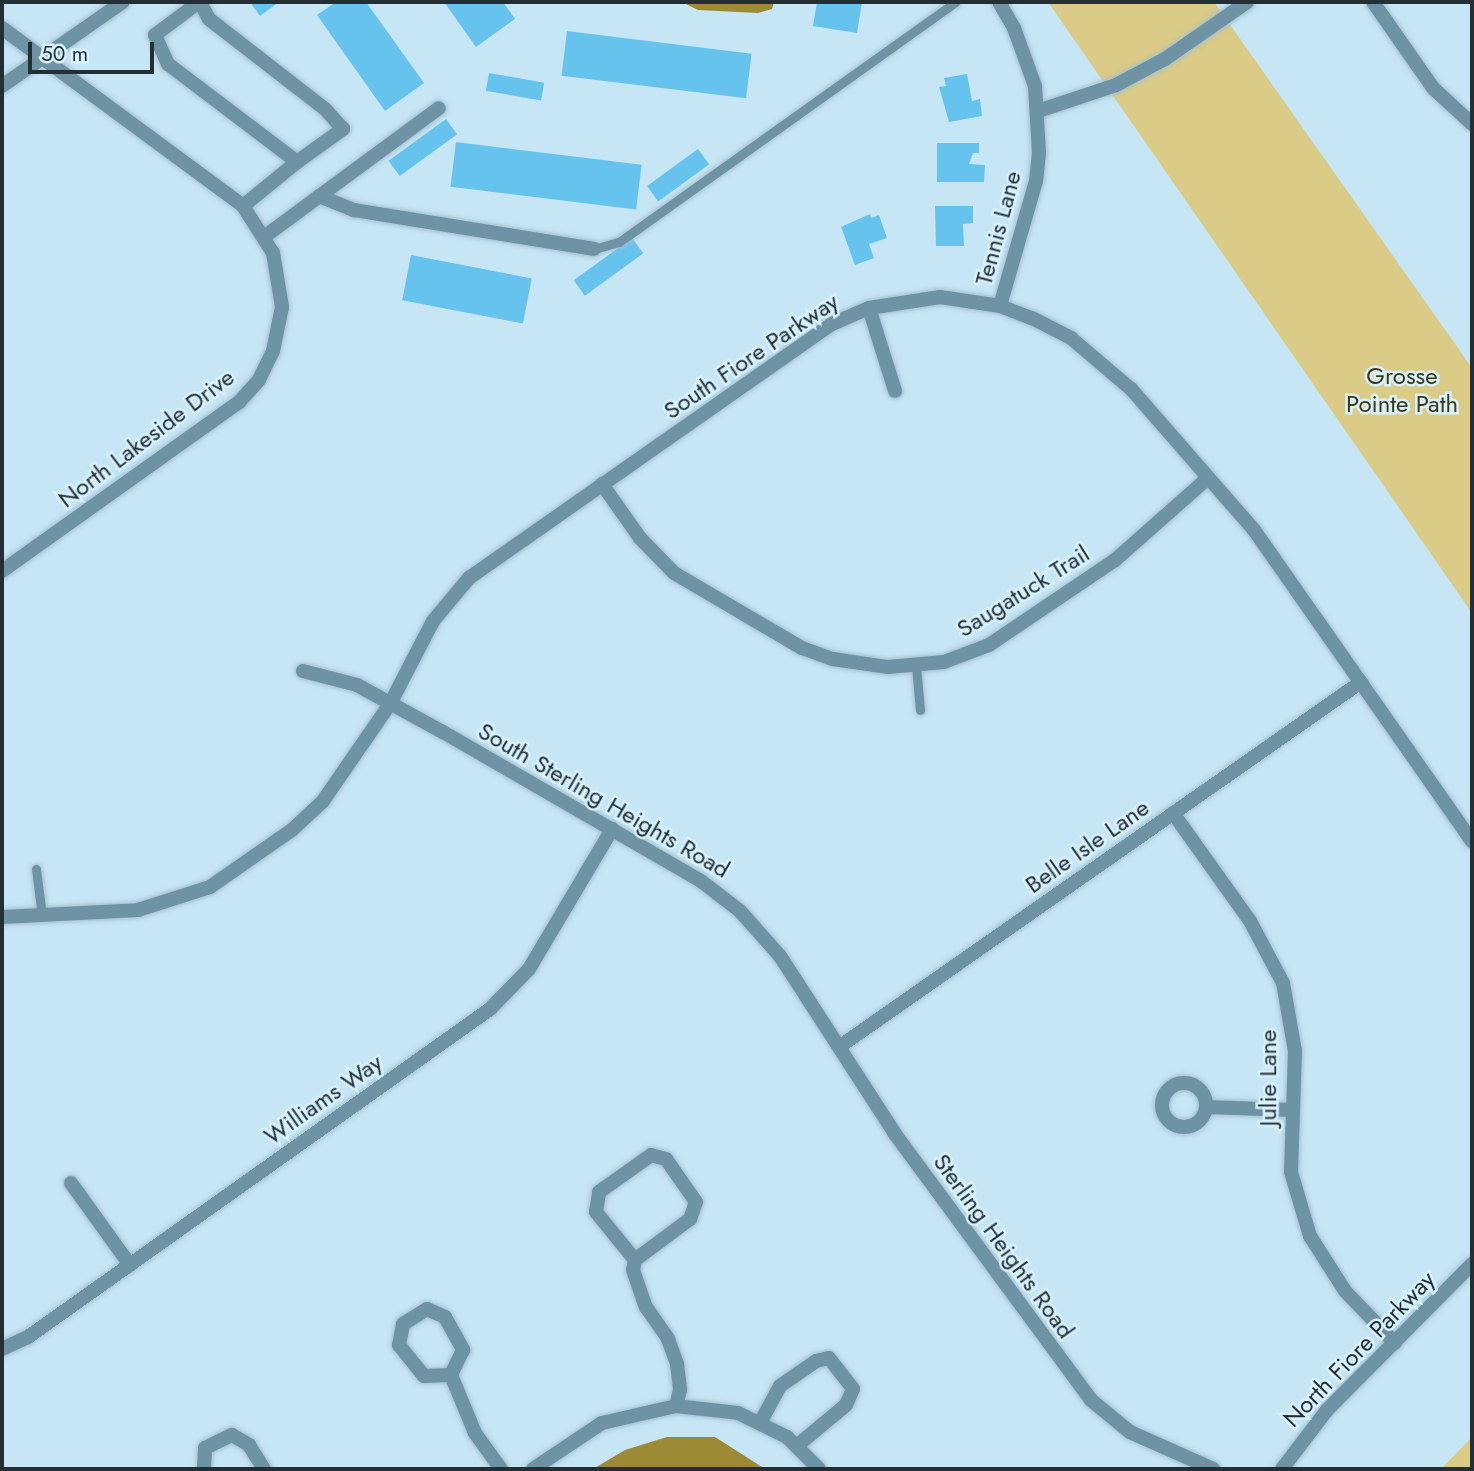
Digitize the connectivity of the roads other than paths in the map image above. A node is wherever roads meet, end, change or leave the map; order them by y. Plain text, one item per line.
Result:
1 (123, 2) edge
2 (200, 2) edge
3 (955, 2) edge
4 (999, 2) edge
5 (1247, 2) edge
6 (1373, 2) edge
7 (2, 27) edge
8 (41, 59) junction
9 (2, 86) edge
10 (439, 108) dead end
11 (1038, 111) junction
12 (1472, 124) edge
13 (297, 162) junction
14 (319, 196) junction
15 (243, 206) junction
16 (264, 237) junction
17 (594, 249) joint
18 (1000, 306) junction
19 (869, 308) junction
20 (895, 391) dead end
21 (1209, 478) junction
22 (602, 484) junction
23 (2, 571) edge
24 (916, 666) junction
25 (303, 671) dead end
26 (1362, 682) junction
27 (390, 704) junction
28 (920, 710) dead end
29 (1173, 813) junction
30 (612, 829) junction
31 (1472, 841) edge
32 (36, 869) dead end
33 (42, 916) junction
34 (2, 918) edge
35 (806, 997) joint
36 (839, 1047) junction
37 (1206, 1107) dead end
38 (1292, 1110) junction
39 (71, 1183) dead end
40 (635, 1260) junction
41 (1472, 1264) edge
42 (130, 1265) junction
43 (1395, 1343) junction
44 (2, 1349) edge
45 (451, 1376) junction
46 (676, 1406) junction
47 (760, 1423) junction
48 (798, 1445) junction
49 (204, 1469) edge
50 (264, 1469) edge
51 (501, 1469) edge
52 (533, 1469) edge
53 (819, 1469) edge
54 (1213, 1469) edge
55 (1282, 1469) edge

1 - 8 street
2 - 13 street
2 - 13 street
3 - 17 lane
4 - 11 street, Tennis Lane
5 - 11 street
6 - 12 street
7 - 8 street, North Lakeside Drive
8 - 9 street
8 - 15 street, North Lakeside Drive
10 - 14 street
11 - 18 street, Tennis Lane
13 - 15 street
14 - 16 street
14 - 17 street
15 - 16 street, North Lakeside Drive
16 - 23 street, North Lakeside Drive
18 - 19 street, South Fiore Parkway
18 - 21 street, South Fiore Parkway
19 - 20 street
19 - 22 street, South Fiore Parkway
21 - 24 street, Saugatuck Trail
21 - 26 street, South Fiore Parkway
22 - 24 street, Saugatuck Trail
22 - 27 street, South Fiore Parkway
24 - 28 lane
25 - 27 street, South Sterling Heights Road
26 - 29 street, Belle Isle Lane
26 - 31 street
27 - 30 street, South Sterling Heights Road
27 - 33 street
29 - 36 street, Belle Isle Lane
29 - 38 street, Julie Lane
30 - 35 street, South Sterling Heights Road
30 - 42 street, Williams Way
32 - 33 lane
33 - 34 street
35 - 36 street, Sterling Heights Road
36 - 54 street, Sterling Heights Road
37 - 38 street
38 - 43 street, Julie Lane
39 - 42 street
40 - 40 street
40 - 46 street
41 - 43 street, North Fiore Parkway
42 - 44 street, Williams Way
43 - 55 street, North Fiore Parkway
45 - 45 street
45 - 51 street
46 - 47 street
46 - 52 street
47 - 48 street
47 - 48 street
48 - 53 street
49 - 50 street

